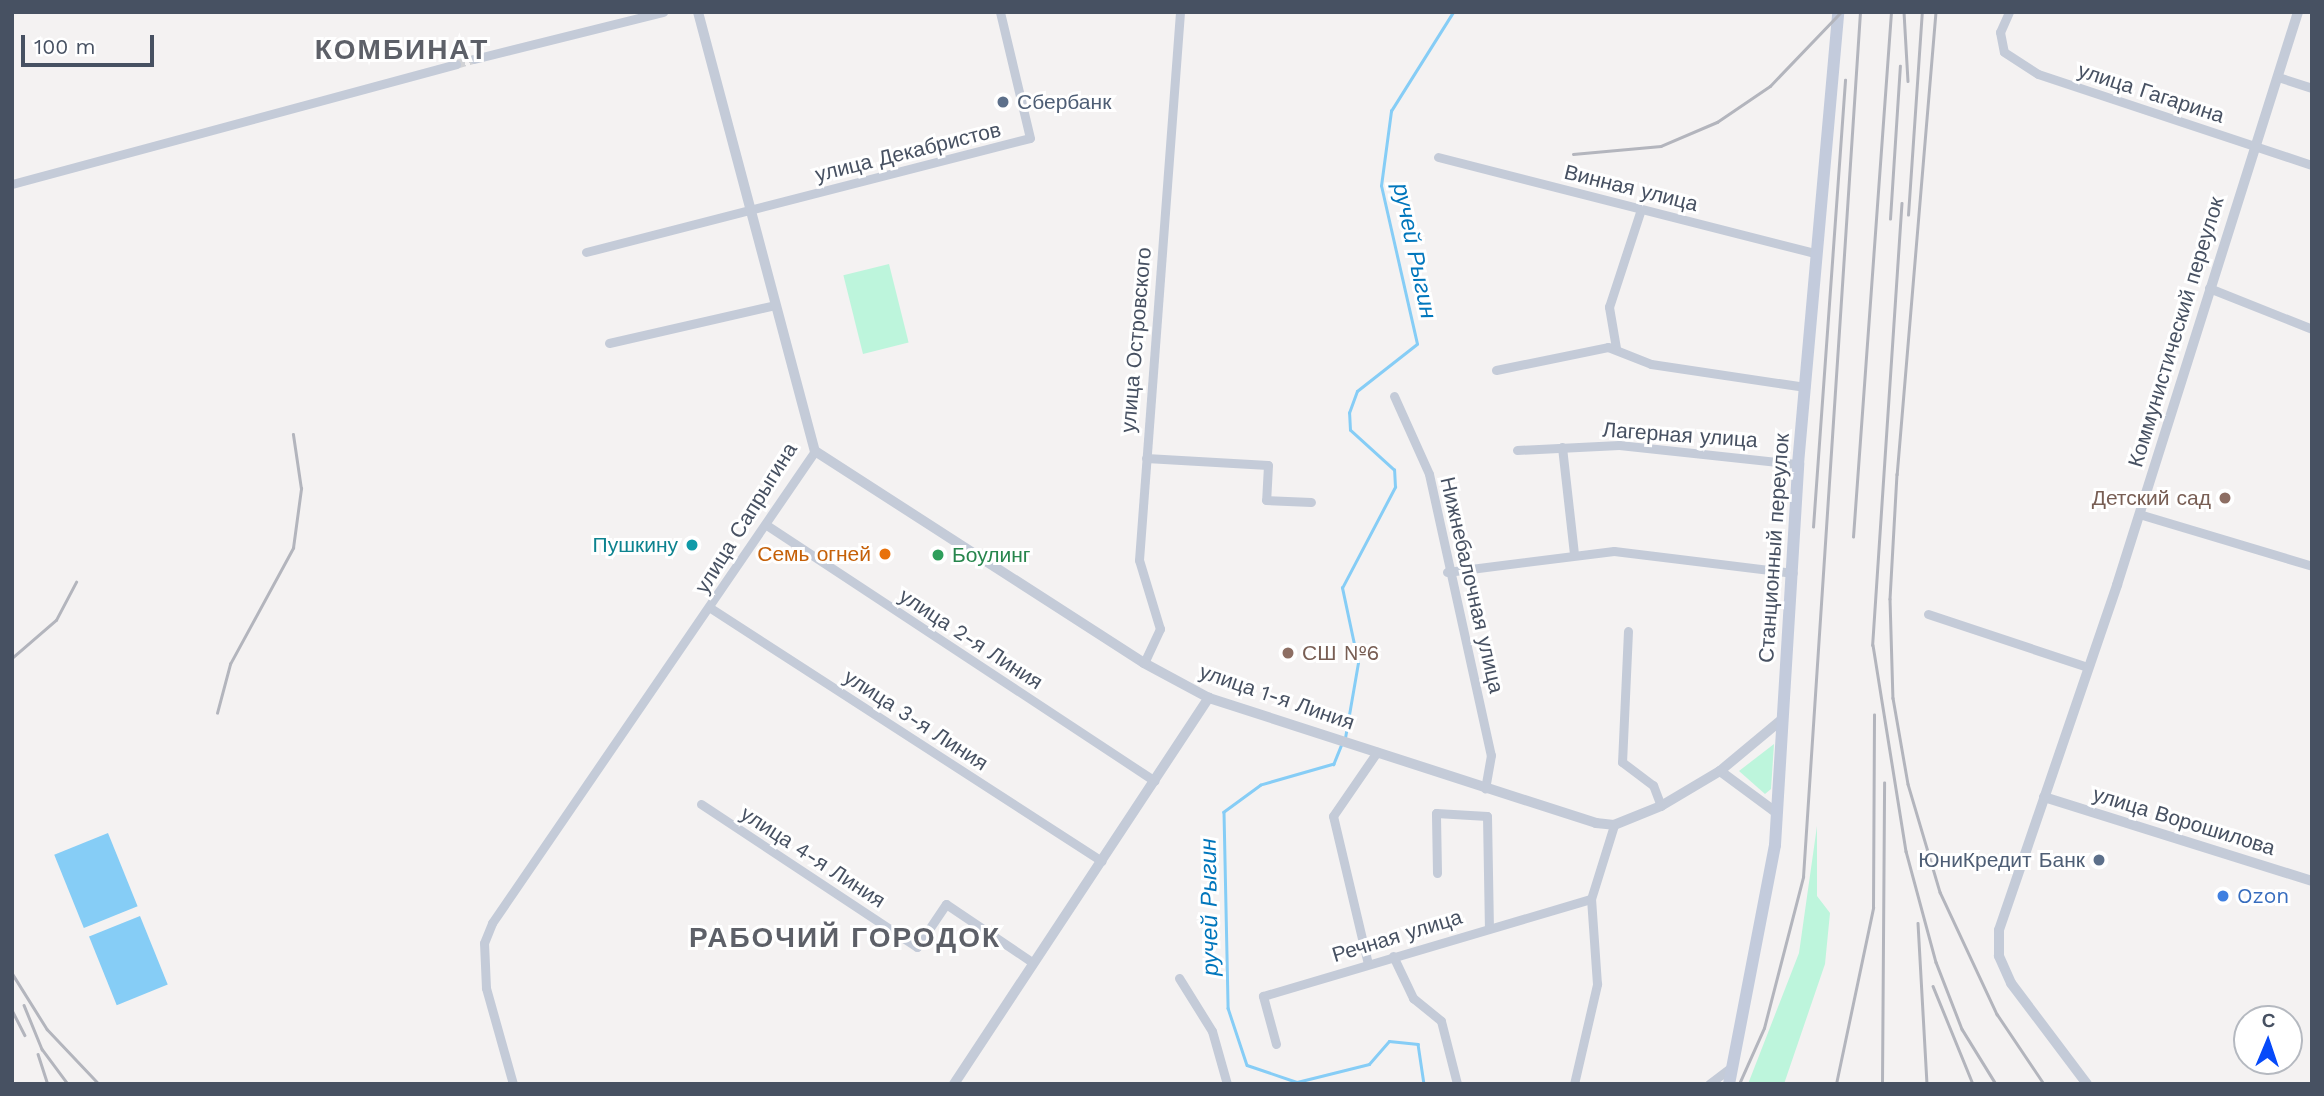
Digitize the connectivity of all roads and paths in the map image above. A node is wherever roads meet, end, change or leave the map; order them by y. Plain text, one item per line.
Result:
1 (663, 12) edge
2 (698, 12) edge
3 (1000, 12) edge
4 (1180, 12) edge
5 (1838, 12) edge
6 (2009, 12) edge
7 (2298, 12) edge
8 (474, 59) tunnel mouth
9 (456, 64) tunnel mouth
10 (2278, 77) junction
11 (2312, 88) edge
12 (2256, 146) junction
13 (1438, 157) dead end
14 (2312, 165) edge
15 (12, 184) edge
16 (1640, 209) junction
17 (750, 210) junction
18 (586, 252) dead end
19 (1816, 253) junction
20 (2209, 288) junction
21 (775, 304) junction
22 (2312, 329) edge
23 (609, 343) dead end
24 (1616, 348) junction
25 (1496, 370) dead end
26 (1805, 387) junction
27 (1394, 396) dead end
28 (1562, 447) junction
29 (1517, 450) dead end
30 (815, 451) junction
31 (1146, 458) junction
32 (1798, 464) junction
33 (1311, 502) dead end
34 (2139, 514) junction
35 (768, 526) junction
36 (1574, 554) junction
37 (2312, 566) edge
38 (1447, 572) junction
39 (1793, 572) junction
40 (712, 609) junction
41 (1928, 614) dead end
42 (1628, 631) dead end
43 (1144, 663) junction
44 (2087, 667) junction
45 (1209, 698) junction
46 (1780, 721) junction
47 (1377, 752) junction
48 (1720, 771) junction
49 (1155, 782) junction
50 (1485, 788) junction
51 (2044, 797) junction
52 (701, 804) dead end
53 (1661, 806) junction
54 (1777, 813) junction
55 (1614, 825) junction
56 (1102, 861) junction
57 (1437, 873) dead end
58 (2312, 881) edge
59 (1591, 900) junction
60 (1489, 926) junction
61 (1393, 956) junction
62 (1032, 962) junction
63 (1368, 964) junction
64 (1179, 978) dead end
65 (1276, 1044) dead end
66 (1730, 1068) junction
67 (513, 1084) edge
68 (954, 1084) edge
69 (1227, 1084) edge
70 (1457, 1084) edge
71 (1574, 1084) edge
72 (1709, 1084) edge
73 (1729, 1084) edge
74 (2087, 1084) edge

1 - 8 street
2 - 17 street, улица Сапрыгина
3 - 17 street, улица Декабристов
4 - 31 street, улица Островского
5 - 19 main road, Станционный переулок
6 - 12 street, улица Гагарина
7 - 10 street, Коммунистический переулок
9 - 15 street
10 - 11 street
10 - 12 street, Коммунистический переулок
12 - 14 street, улица Гагарина
12 - 20 street, Коммунистический переулок
13 - 16 street, Винная улица
16 - 19 street, Винная улица
16 - 24 street
17 - 18 street
17 - 21 street, улица Сапрыгина
19 - 26 main road, Станционный переулок
20 - 22 street
20 - 34 street, Коммунистический переулок
21 - 23 street
21 - 30 street, улица Сапрыгина
24 - 25 street
24 - 26 street
26 - 32 main road, Станционный переулок
27 - 38 street, Нижнебалочная улица
28 - 29 street, Лагерная улица
28 - 32 street, Лагерная улица
28 - 36 street
30 - 35 street, улица Сапрыгина
30 - 43 street, улица 1-я Линия
31 - 33 street
31 - 43 street, улица Островского
32 - 39 main road, Станционный переулок
34 - 37 street
34 - 44 street, Коммунистический переулок
35 - 40 street, улица Сапрыгина
35 - 49 street, улица 2-я Линия
36 - 38 street
36 - 39 street
38 - 50 street, Нижнебалочная улица
39 - 46 main road, Станционный переулок
40 - 56 street, улица 3-я Линия
40 - 67 street, улица Сапрыгина
41 - 44 street
42 - 53 street
43 - 45 street, улица 1-я Линия
44 - 51 street, Коммунистический переулок
45 - 47 street, улица 1-я Линия
45 - 49 street
46 - 48 street
46 - 54 main road, Станционный переулок
47 - 50 street, улица 1-я Линия
47 - 63 street
48 - 53 street
48 - 54 street
49 - 56 street
50 - 55 street, улица 1-я Линия
51 - 58 street, улица Ворошилова
51 - 74 street, Коммунистический переулок
52 - 62 street, улица 4-я Линия
53 - 55 street
54 - 66 main road, Станционный переулок
55 - 59 street
56 - 62 street
57 - 60 street
59 - 60 street, Речная улица
59 - 71 street
60 - 61 street, Речная улица
61 - 63 street, Речная улица
61 - 70 street
62 - 68 street
63 - 65 street, Речная улица
64 - 69 street
66 - 72 street
66 - 73 main road, Станционный переулок

